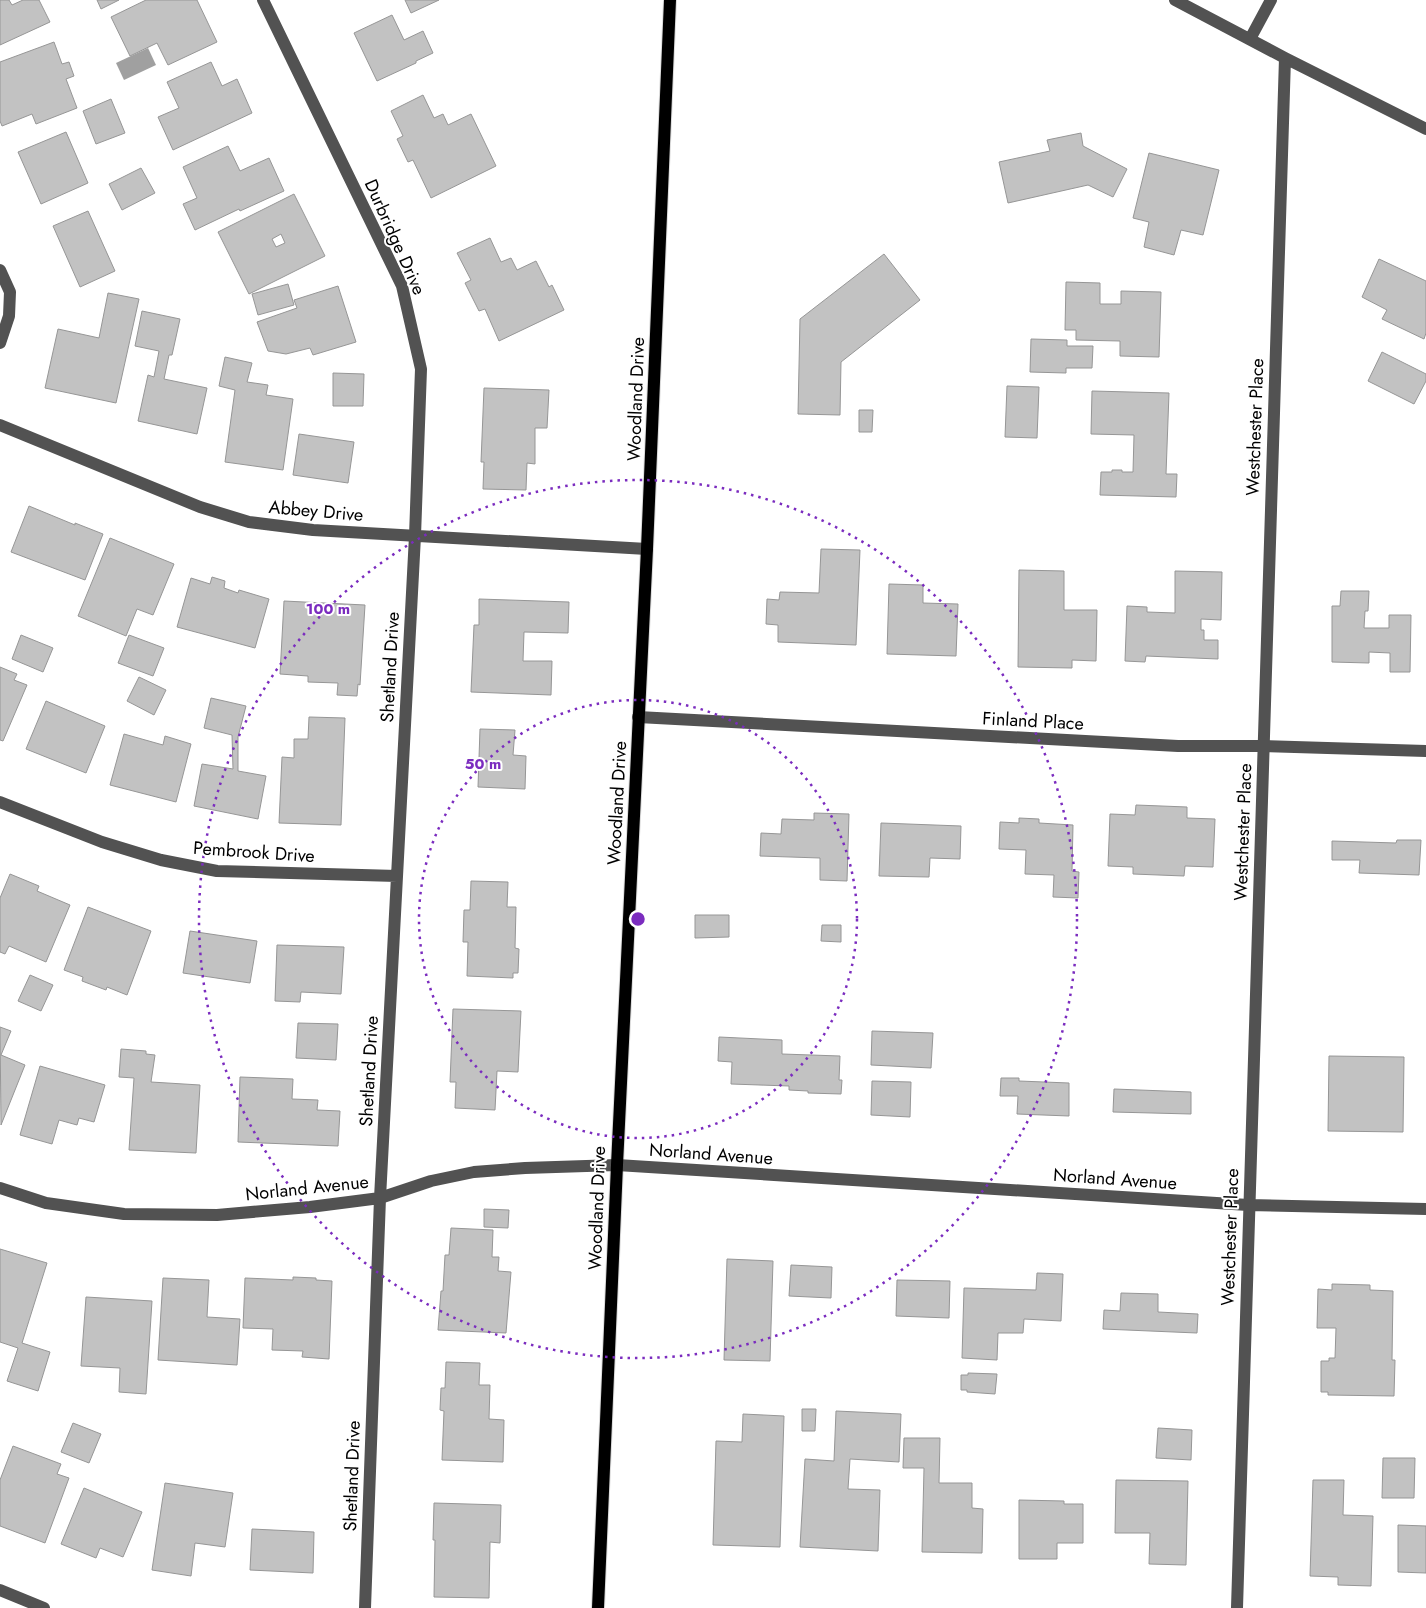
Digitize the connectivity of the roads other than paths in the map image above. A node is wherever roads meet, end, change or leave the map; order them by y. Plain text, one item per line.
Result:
1 (263, 0) edge
2 (670, 0) edge
3 (1175, 0) edge
4 (1271, 0) edge
5 (1250, 39) junction
6 (1285, 58) junction
7 (1426, 129) edge
8 (0, 270) edge
9 (0, 343) edge
10 (0, 425) edge
11 (415, 536) junction
12 (647, 549) junction
13 (638, 717) junction
14 (1263, 746) junction
15 (1426, 751) edge
16 (0, 802) edge
17 (397, 876) junction
18 (617, 1165) junction
19 (0, 1188) edge
20 (380, 1198) junction
21 (1248, 1205) junction
22 (1426, 1209) edge
23 (0, 1590) edge
24 (44, 1608) edge
25 (365, 1608) edge
26 (598, 1608) edge
27 (1236, 1608) edge

1 - 11 street, Durbridge Drive
2 - 12 main road, Woodland Drive
3 - 5 street
4 - 5 street
5 - 6 street
6 - 7 street
6 - 14 street, Westchester Place
8 - 9 street
10 - 11 street, Abbey Drive
11 - 12 street, Abbey Drive
11 - 17 street, Shetland Drive
12 - 13 main road, Woodland Drive
13 - 14 street, Finland Place
13 - 18 main road, Woodland Drive
14 - 15 street, Finland Place
14 - 21 street, Westchester Place
16 - 17 street, Pembrook Drive
17 - 20 street, Shetland Drive
18 - 20 street, Norland Avenue
18 - 21 street, Norland Avenue
18 - 26 main road, Woodland Drive
19 - 20 street, Norland Avenue
20 - 25 street, Shetland Drive
21 - 22 street, Norland Avenue
21 - 27 street, Westchester Place
23 - 24 street

